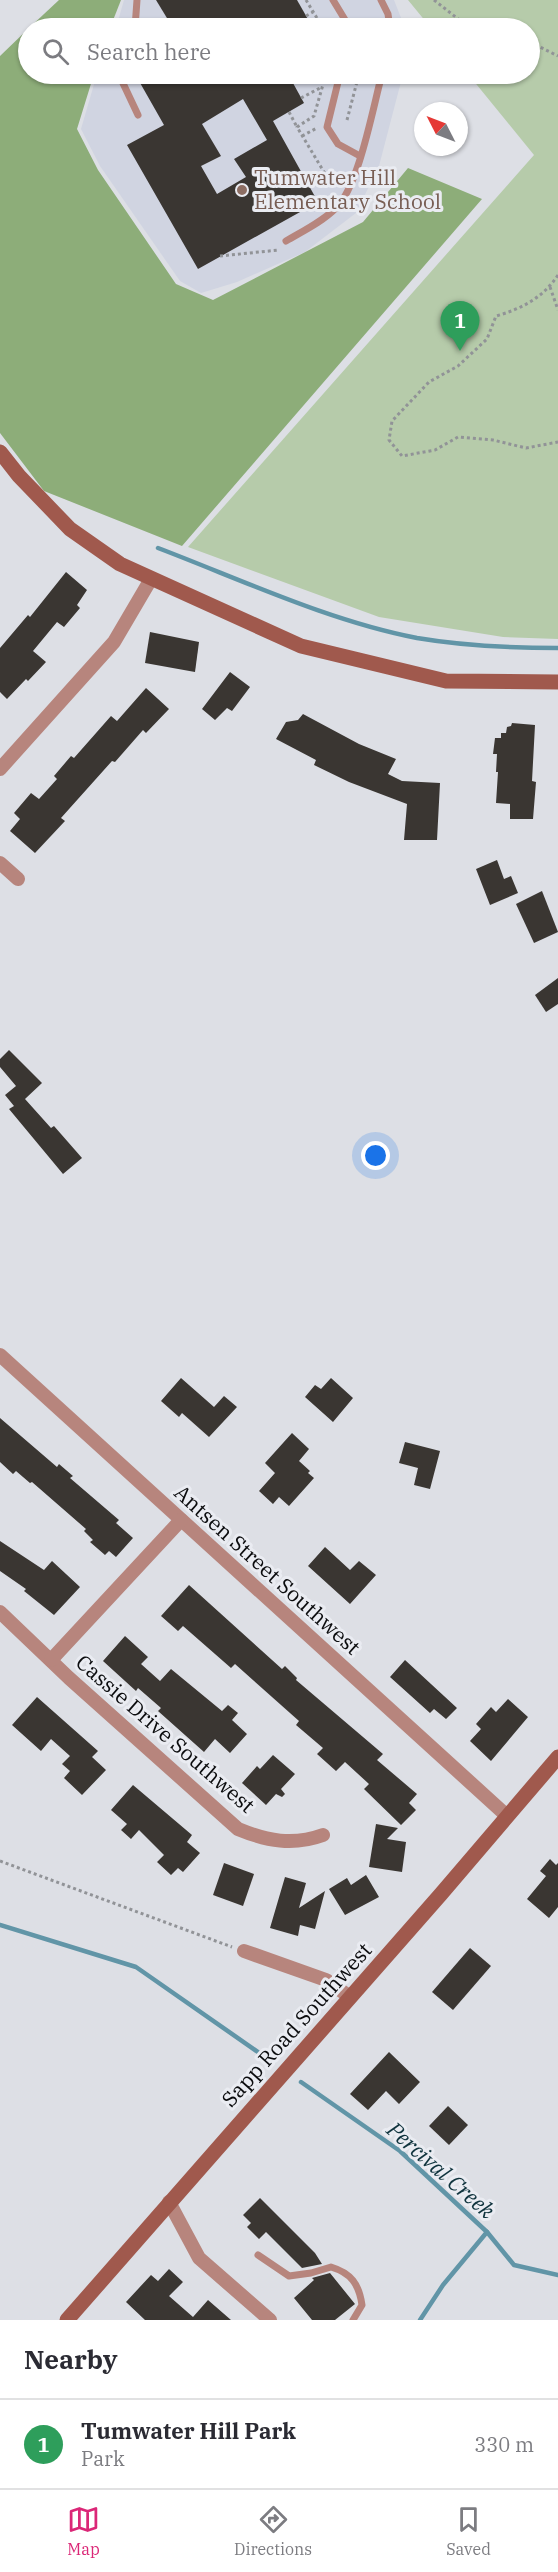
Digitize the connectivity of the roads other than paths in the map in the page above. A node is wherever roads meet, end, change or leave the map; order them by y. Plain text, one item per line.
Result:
1 (137, 0) edge
2 (333, 0) edge
3 (381, 0) edge
4 (136, 18) edge
5 (344, 18) edge
6 (389, 18) edge
7 (123, 84) edge
8 (338, 84) edge
9 (379, 84) edge
10 (138, 115) dead end
11 (360, 156) junction
12 (286, 241) road end
13 (0, 452) edge
14 (151, 579) junction
15 (558, 682) edge
16 (0, 769) edge
17 (0, 863) edge
18 (18, 879) dead end
19 (0, 1355) edge
20 (181, 1520) junction
21 (0, 1612) edge
22 (51, 1660) junction
23 (558, 1757) edge
24 (506, 1815) junction
25 (322, 1835) dead end
26 (244, 1951) road end
27 (350, 1997) junction
28 (169, 2202) junction
29 (258, 2255) dead end
30 (67, 2320) edge
31 (270, 2320) edge
32 (354, 2320) edge

1 - 4 lane
2 - 5 lane
3 - 6 lane
7 - 10 lane
8 - 11 lane
9 - 11 lane
11 - 12 lane
13 - 14 street
14 - 15 street
14 - 16 street
17 - 18 street
19 - 20 street, Antsen Street Southwest
20 - 22 street
20 - 24 street, Antsen Street Southwest
21 - 22 street, Cassie Drive Southwest
22 - 25 street, Cassie Drive Southwest
23 - 24 street, Sapp Road Southwest
24 - 27 street, Sapp Road Southwest
26 - 27 street
27 - 28 street, Sapp Road Southwest
28 - 30 street, Sapp Road Southwest
28 - 31 street
29 - 32 lane

